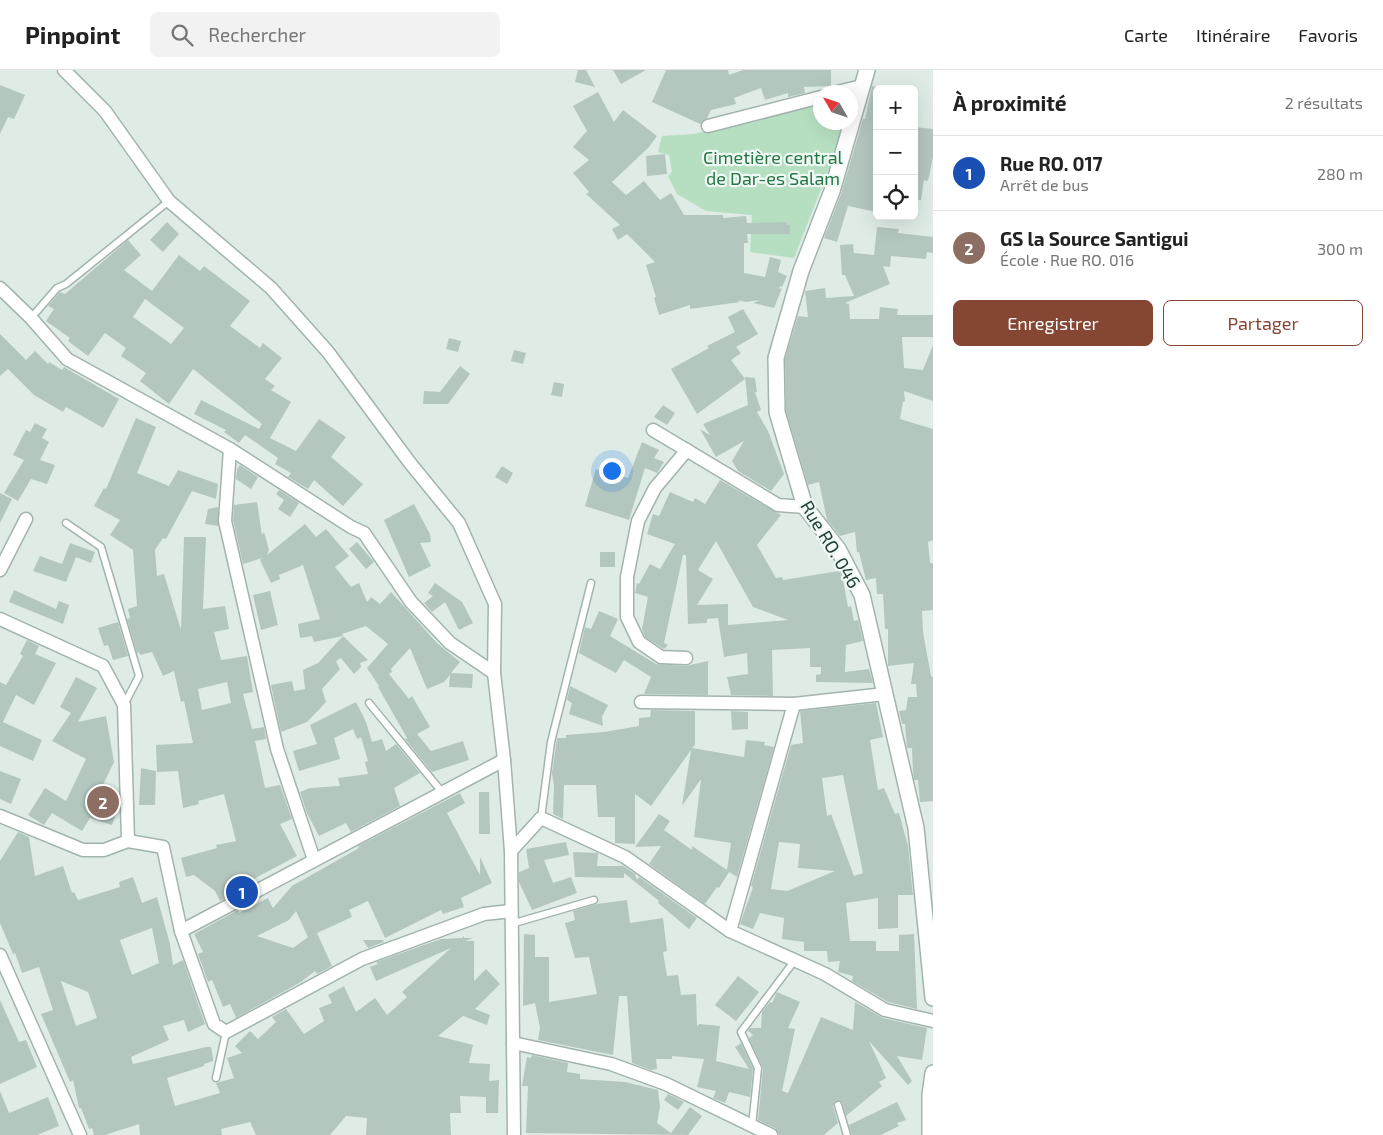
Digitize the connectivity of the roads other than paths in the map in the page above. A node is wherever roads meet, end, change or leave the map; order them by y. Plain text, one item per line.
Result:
1 (64, 70) edge
2 (867, 70) edge
3 (862, 86) junction
4 (858, 87) edge
5 (813, 99) edge
6 (708, 126) dead end
7 (169, 200) junction
8 (0, 288) edge
9 (31, 318) junction
10 (653, 430) dead end
11 (230, 449) junction
12 (687, 450) junction
13 (805, 507) junction
14 (26, 519) dead end
15 (66, 523) dead end
16 (0, 570) edge
17 (591, 584) dead end
18 (0, 619) edge
19 (686, 658) dead end
20 (494, 673) junction
21 (885, 694) junction
22 (641, 702) dead end
23 (368, 703) dead end
24 (794, 704) junction
25 (124, 705) junction
26 (504, 760) junction
27 (442, 792) junction
28 (0, 816) edge
29 (541, 818) junction
30 (128, 841) junction
31 (511, 851) junction
32 (314, 860) junction
33 (594, 900) dead end
34 (511, 911) junction
35 (511, 924) junction
36 (181, 931) junction
37 (730, 931) junction
38 (0, 955) edge
39 (795, 960) junction
40 (933, 998) edge
41 (933, 1021) edge
42 (226, 1032) junction
43 (513, 1043) junction
44 (933, 1072) edge
45 (216, 1078) dead end
46 (838, 1105) dead end
47 (752, 1126) junction
48 (80, 1135) edge
49 (514, 1135) edge
50 (770, 1135) edge
51 (847, 1135) edge
52 (930, 1135) edge

1 - 7 street
2 - 3 street, Rue RO. 046
3 - 4 street
3 - 13 street, Rue RO. 046
5 - 6 street
7 - 9 lane
7 - 20 street
8 - 9 street
9 - 11 street
10 - 12 street
11 - 20 street
11 - 32 street
12 - 13 street
12 - 19 street
13 - 21 street, Rue RO. 046
14 - 16 street
15 - 25 lane
17 - 29 lane
18 - 25 street
20 - 26 street
21 - 24 street
21 - 40 street, Rue RO. 046
22 - 24 street
23 - 27 lane
24 - 37 street
25 - 30 street
26 - 27 street
26 - 31 street
27 - 32 street
28 - 30 street
29 - 31 street
29 - 37 street
30 - 36 street
31 - 34 street
32 - 36 street
33 - 35 lane
34 - 35 street
34 - 42 street
35 - 43 street
36 - 42 street
37 - 39 street
38 - 48 street
39 - 41 street
39 - 47 lane
42 - 45 lane
43 - 47 street
43 - 49 street
44 - 52 street
46 - 51 lane
47 - 50 street

